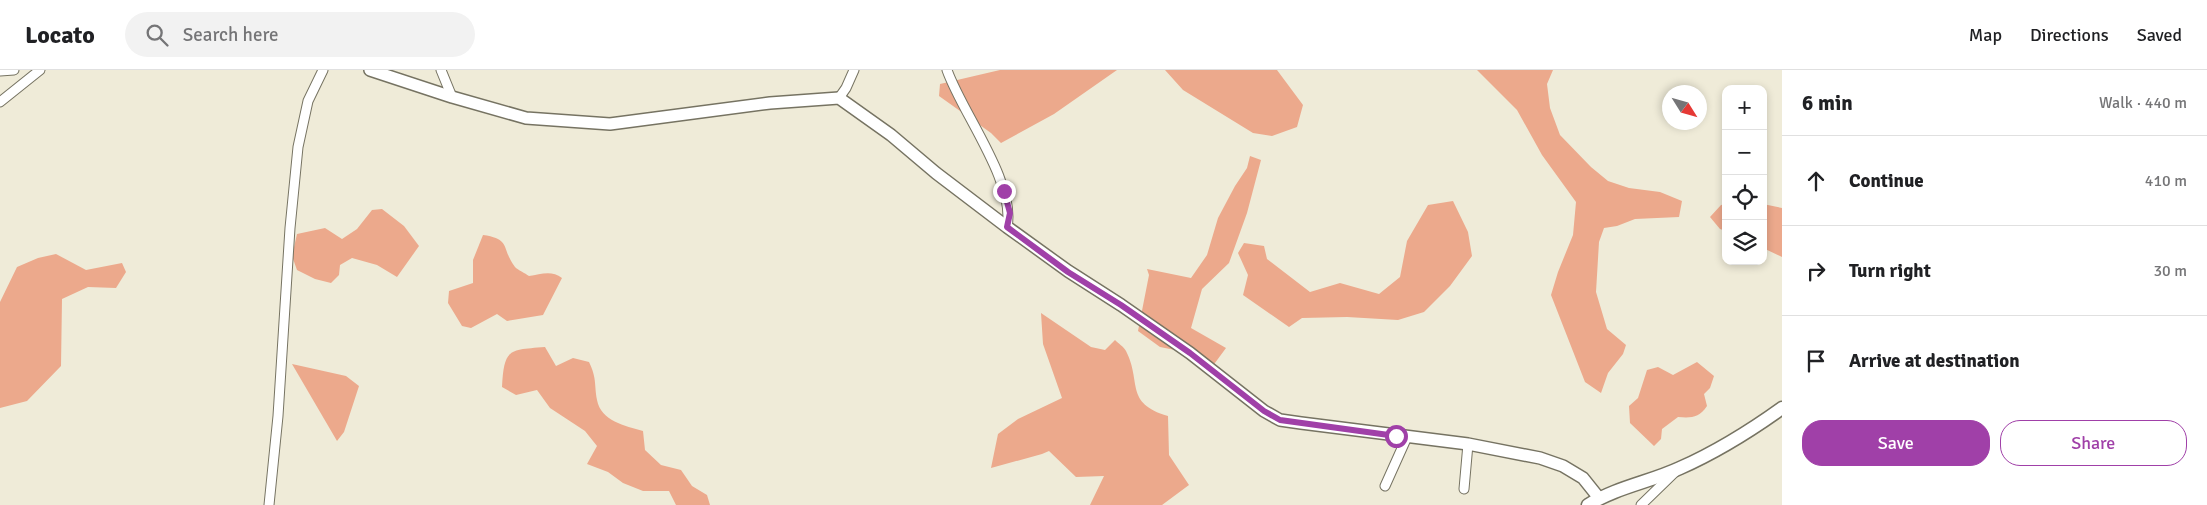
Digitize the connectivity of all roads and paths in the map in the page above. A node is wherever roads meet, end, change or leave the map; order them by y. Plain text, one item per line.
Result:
1 (14, 70) edge
2 (40, 70) edge
3 (323, 70) edge
4 (370, 70) edge
5 (441, 70) edge
6 (854, 70) edge
7 (946, 70) edge
8 (0, 72) edge
9 (452, 97) junction
10 (839, 98) junction
11 (0, 102) edge
12 (1007, 227) junction
13 (1782, 408) edge
14 (1407, 437) junction
15 (1468, 444) junction
16 (1679, 468) junction
17 (1385, 486) dead end
18 (1464, 489) dead end
19 (1594, 502) edge
20 (269, 505) edge
21 (1641, 505) edge

1 - 8 street
2 - 11 street
3 - 20 street
4 - 9 street
5 - 9 street
6 - 10 street
7 - 12 street
9 - 10 street
10 - 12 street
12 - 14 street
13 - 16 main road
14 - 15 street
14 - 17 street
15 - 18 street
15 - 19 street
16 - 19 main road
16 - 21 street

